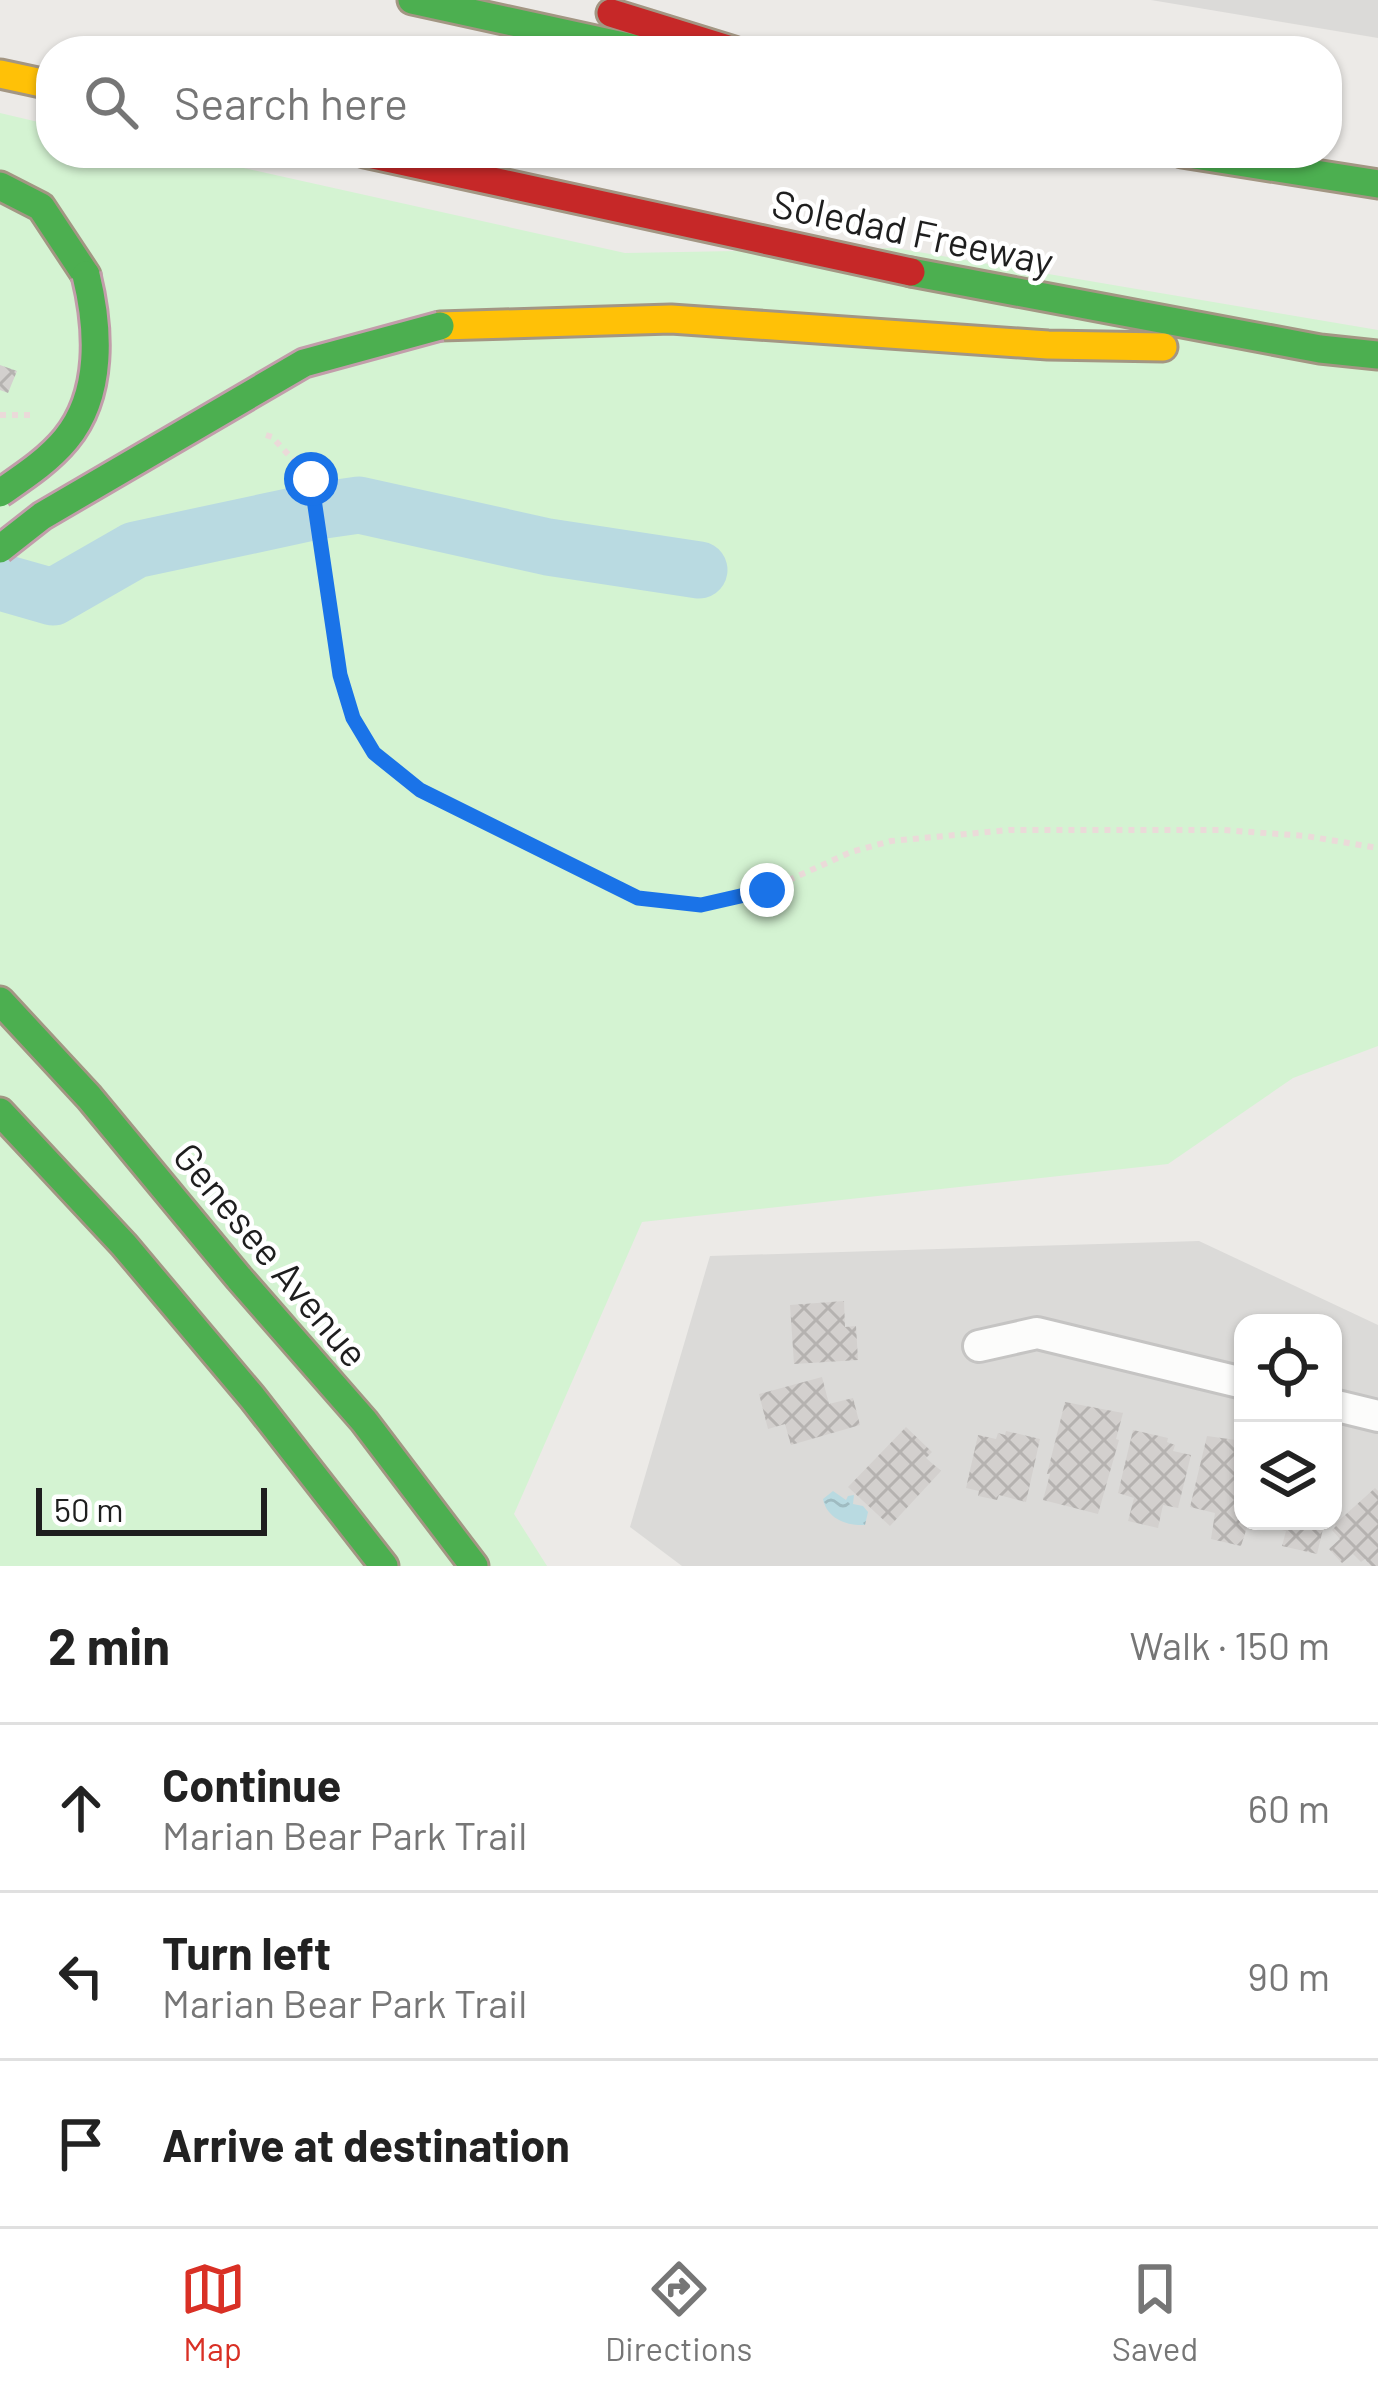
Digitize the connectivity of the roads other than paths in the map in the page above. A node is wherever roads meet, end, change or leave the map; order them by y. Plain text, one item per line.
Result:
1 (412, 0) edge
2 (591, 6) dead end
3 (577, 36) edge
4 (686, 36) edge
5 (0, 74) edge
6 (36, 82) edge
7 (433, 168) edge
8 (1277, 168) edge
9 (1378, 184) edge
10 (0, 186) edge
11 (1320, 349) junction
12 (1378, 355) edge
13 (0, 493) edge
14 (0, 549) edge
15 (0, 1001) edge
16 (0, 1112) edge
17 (979, 1346) dead end
18 (1234, 1381) edge
19 (1342, 1408) edge
20 (1378, 1416) edge
21 (384, 1566) edge
22 (474, 1566) edge

1 - 3 main road
2 - 4 main road
5 - 6 main road
7 - 11 main road, Soledad Freeway
8 - 9 main road
10 - 13 main road, bridge
11 - 12 main road, Soledad Freeway
11 - 14 main road, bridge
15 - 22 main road, Genesee Avenue
16 - 21 main road
17 - 18 street
19 - 20 street

